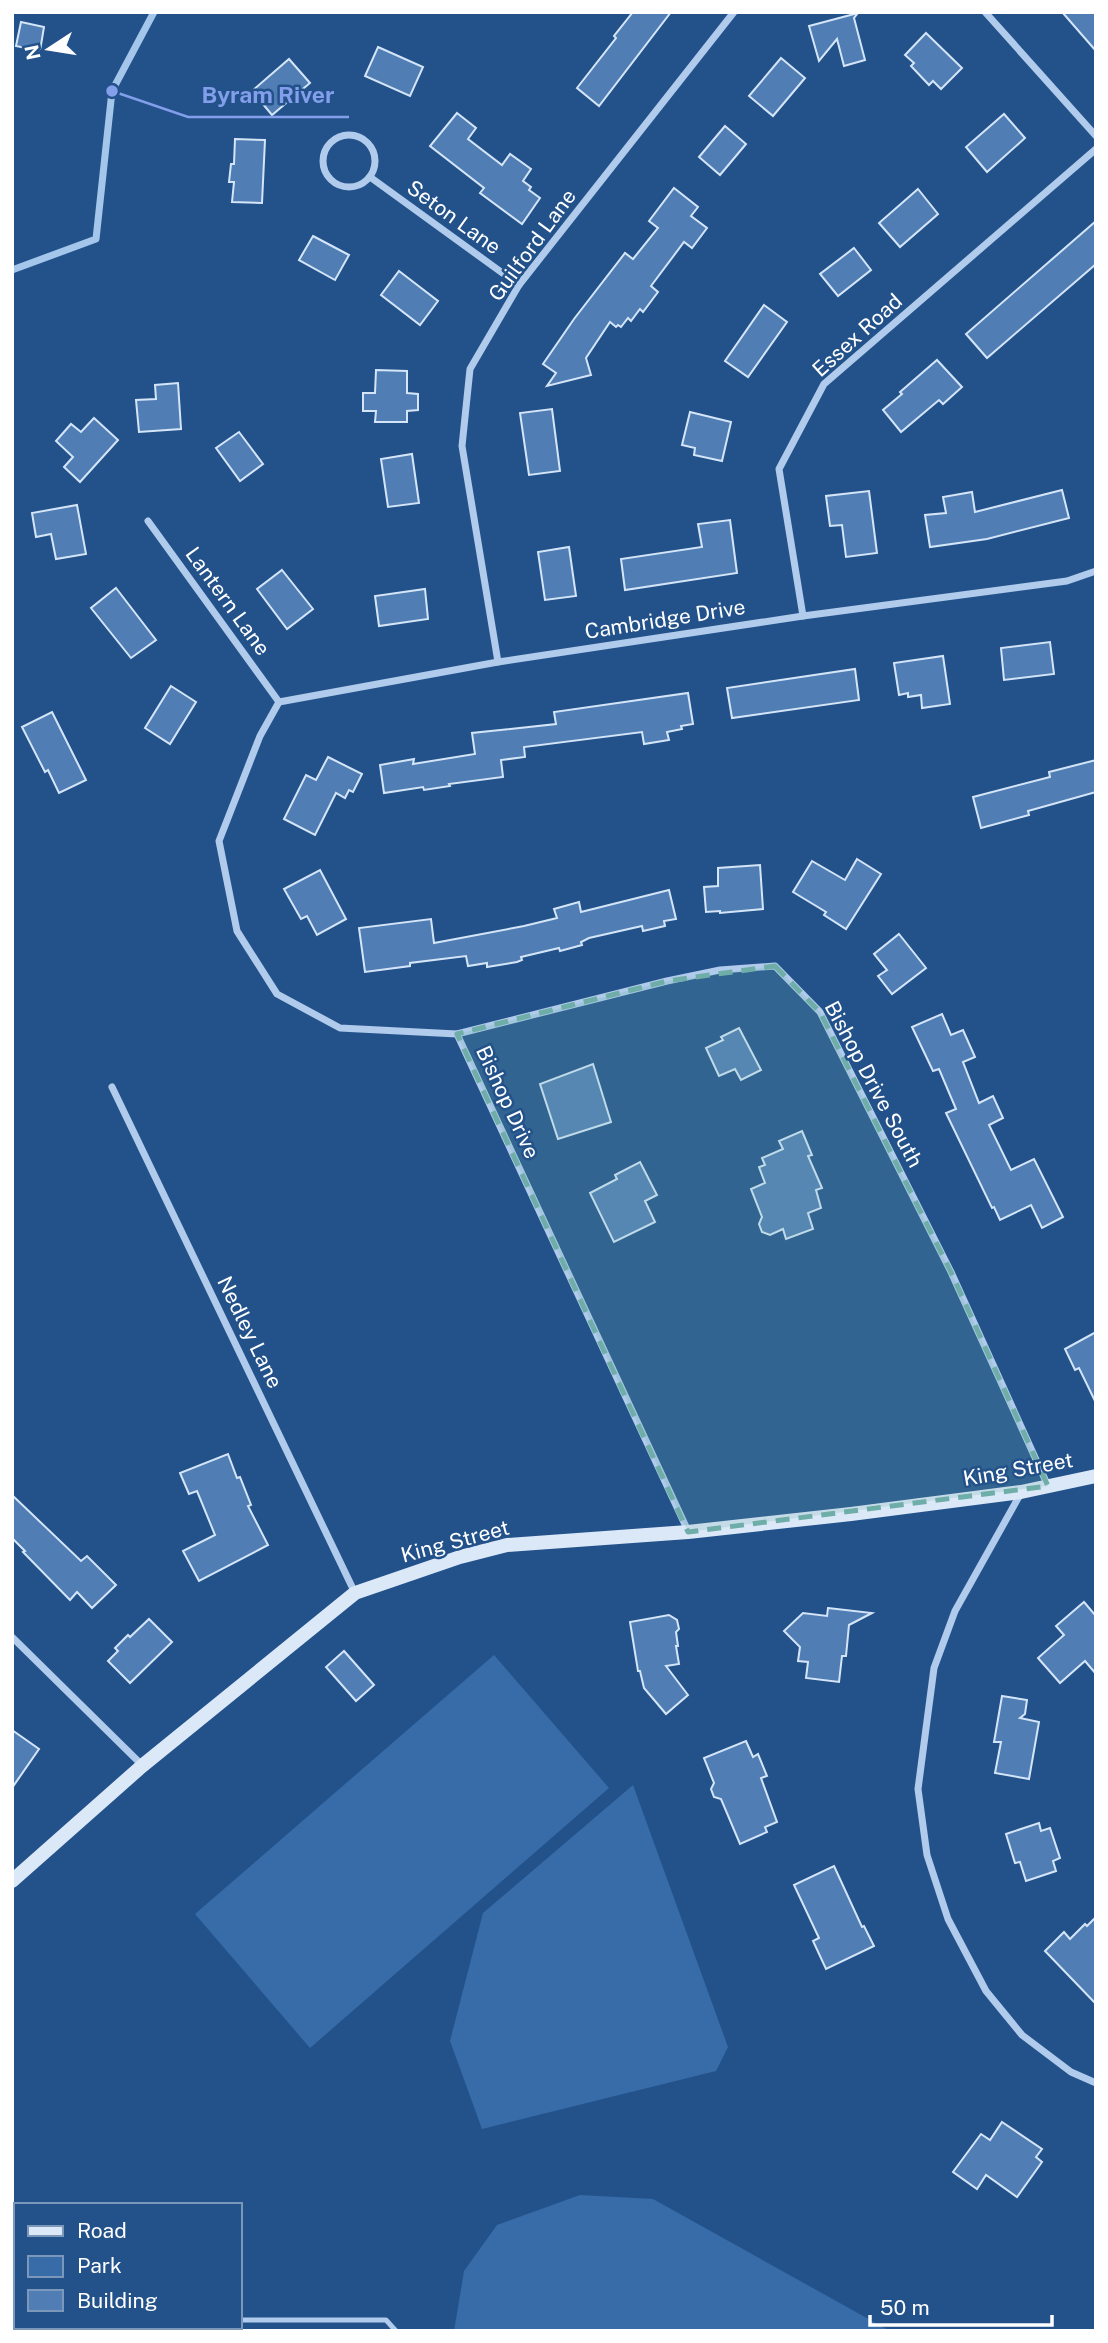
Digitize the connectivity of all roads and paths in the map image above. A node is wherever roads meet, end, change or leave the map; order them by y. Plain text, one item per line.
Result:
1 (734, 12) edge
2 (985, 12) edge
3 (1096, 136) edge
4 (1096, 149) edge
5 (370, 177) junction
6 (519, 285) junction
7 (148, 521) dead end
8 (1096, 571) edge
9 (803, 616) junction
10 (498, 662) junction
11 (279, 702) junction
12 (457, 1034) junction
13 (112, 1087) dead end
14 (1096, 1476) edge
15 (1048, 1486) junction
16 (1021, 1492) junction
17 (688, 1532) junction
18 (355, 1593) junction
19 (12, 1637) edge
20 (142, 1766) junction
21 (12, 1881) edge
22 (1096, 2083) edge
23 (242, 2320) edge
24 (396, 2331) edge

1 - 6 street, Guilford Lane
2 - 3 street
4 - 9 street, Essex Road
5 - 5 street
5 - 6 street, Seton Lane
6 - 10 street, Guilford Lane
7 - 11 street, Lantern Lane
8 - 9 street, Cambridge Drive
9 - 10 street, Cambridge Drive
10 - 11 street, Cambridge Drive
11 - 12 street, Bishop Drive
12 - 15 street, Bishop Drive South
12 - 17 street, Bishop Drive
13 - 18 street, Nedley Lane
14 - 15 main road, King Street
15 - 16 main road, King Street
16 - 17 main road, King Street
16 - 22 street
17 - 18 main road, King Street
18 - 20 main road, King Street
19 - 20 street
20 - 21 main road, King Street
23 - 24 lane

